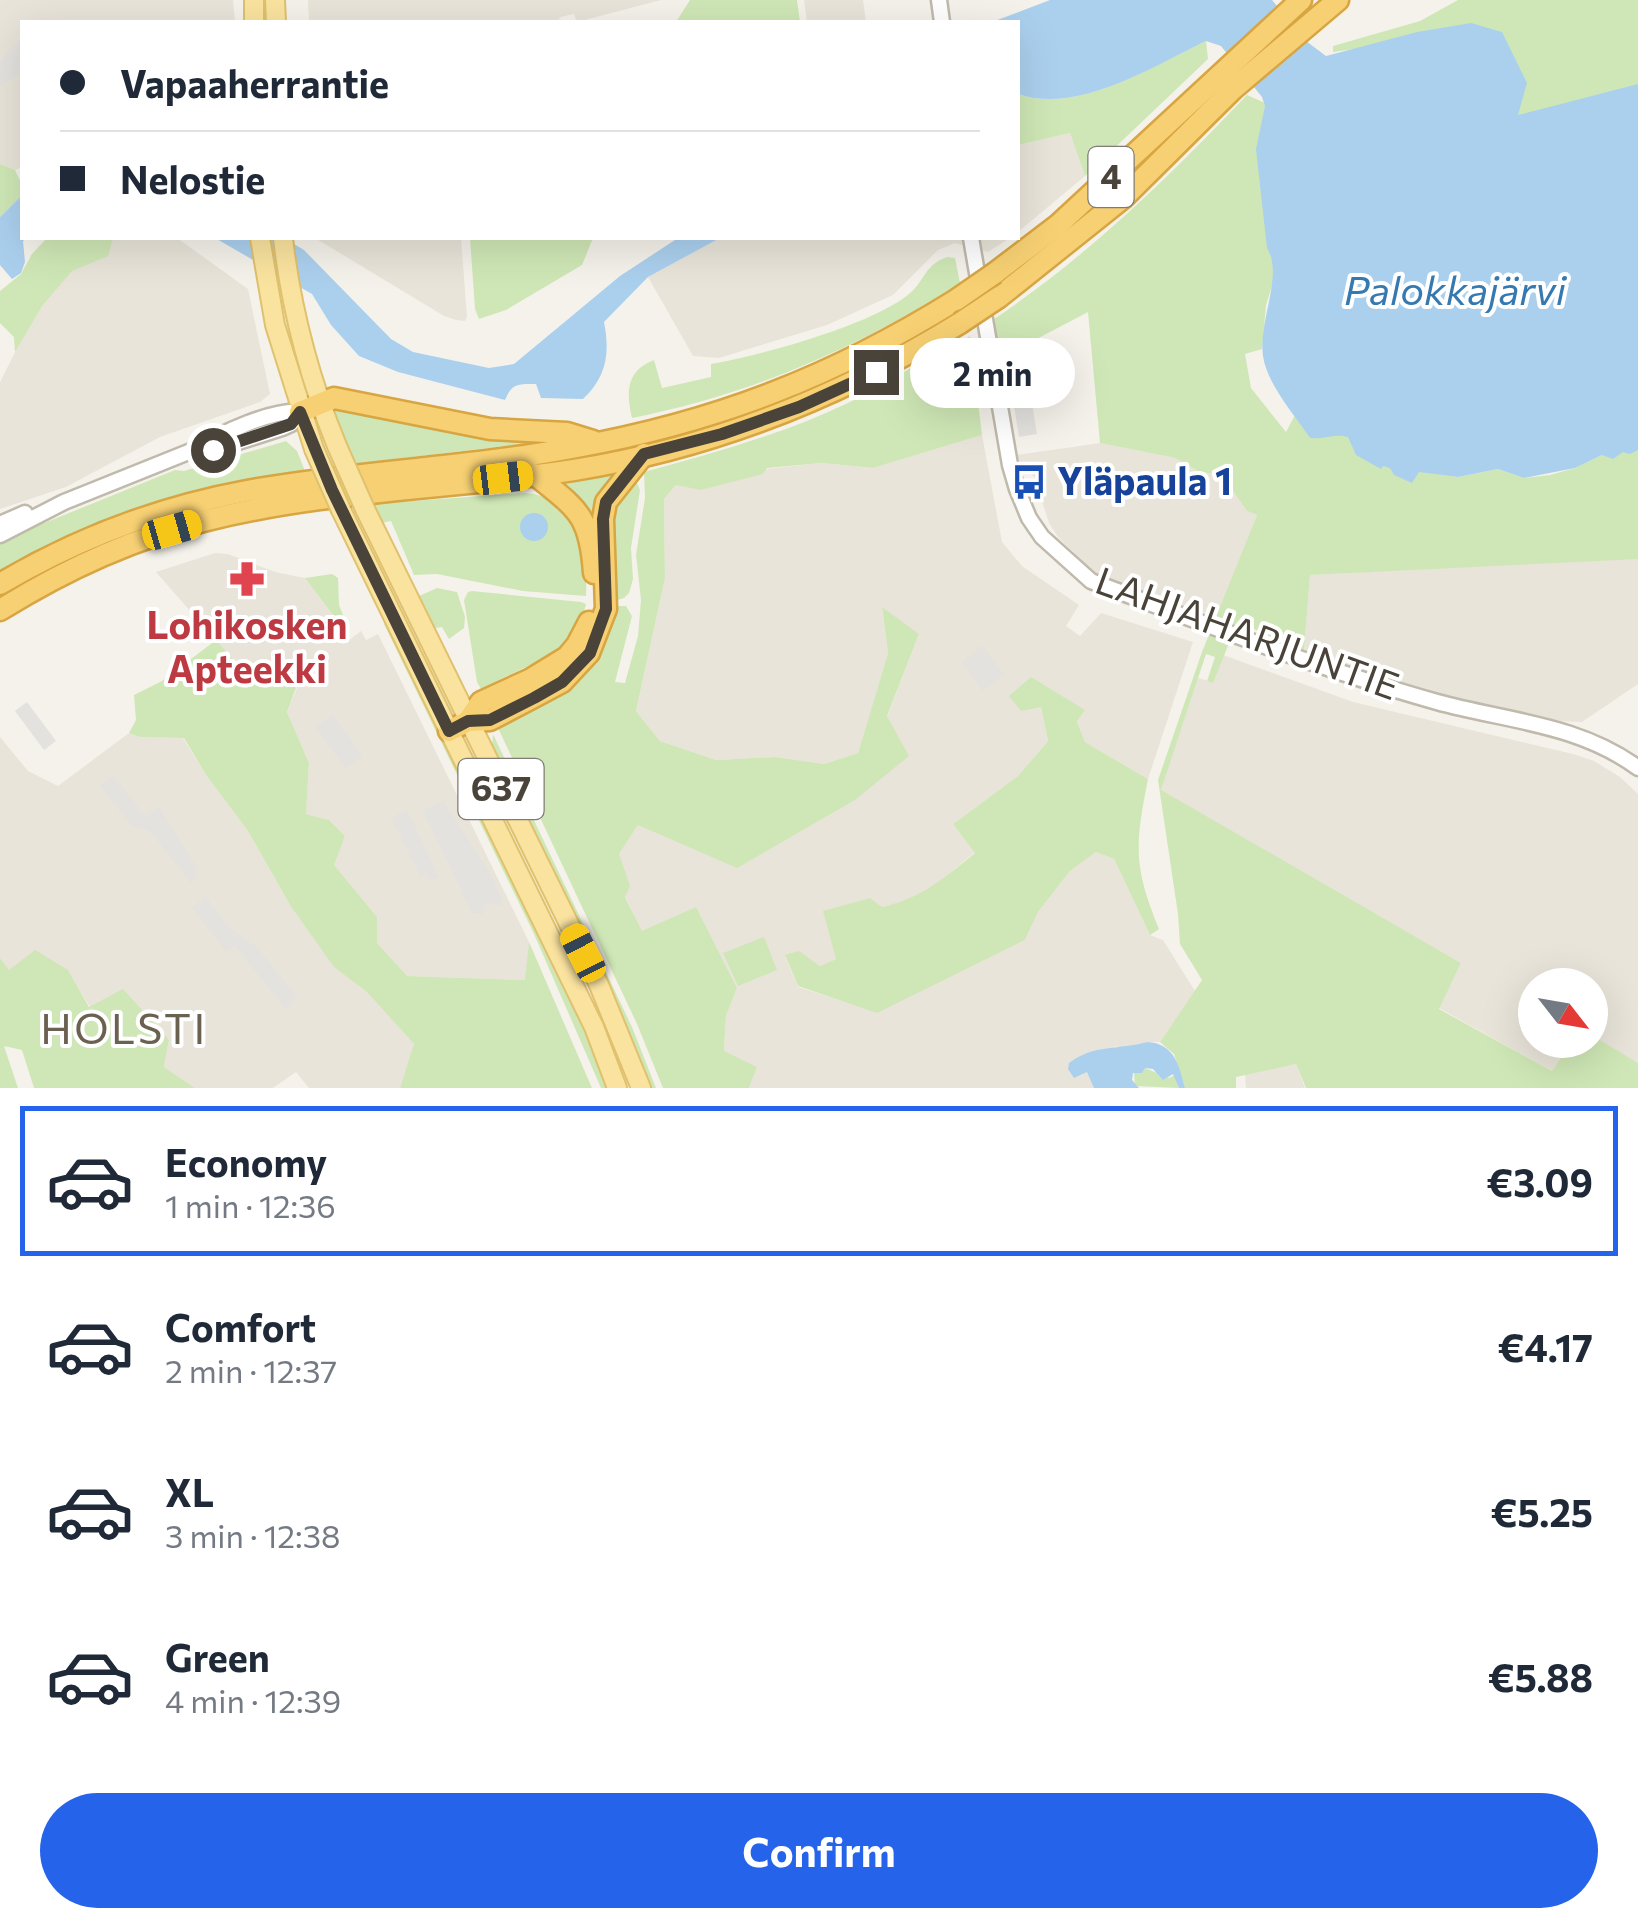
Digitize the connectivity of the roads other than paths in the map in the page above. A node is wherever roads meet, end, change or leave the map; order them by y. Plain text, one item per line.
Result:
1 (1301, 0) edge
2 (1338, 0) edge
3 (1226, 81) junction
4 (260, 240) edge
5 (283, 240) edge
6 (970, 240) edge
7 (310, 407) junction
8 (600, 443) junction
9 (644, 454) junction
10 (534, 474) junction
11 (64, 502) junction
12 (0, 524) edge
13 (0, 535) edge
14 (0, 584) edge
15 (0, 610) edge
16 (468, 721) junction
17 (449, 731) junction
18 (1638, 768) edge
19 (617, 1088) edge
20 (641, 1088) edge

1 - 3 highway, 4
2 - 3 highway, 4
3 - 8 highway, 4, bridge
3 - 9 highway, 4, bridge
4 - 7 main road
5 - 7 main road
6 - 18 street, LAHJAHARJUNTIE
7 - 8 highway
7 - 11 street
7 - 16 main road, 637, bridge
7 - 17 main road, 637, bridge
8 - 14 highway, 4
9 - 10 highway, 4
9 - 16 highway
10 - 15 highway, 4
10 - 16 highway
11 - 12 street
11 - 13 street
16 - 17 highway
16 - 20 main road, 637
17 - 19 main road, 637

